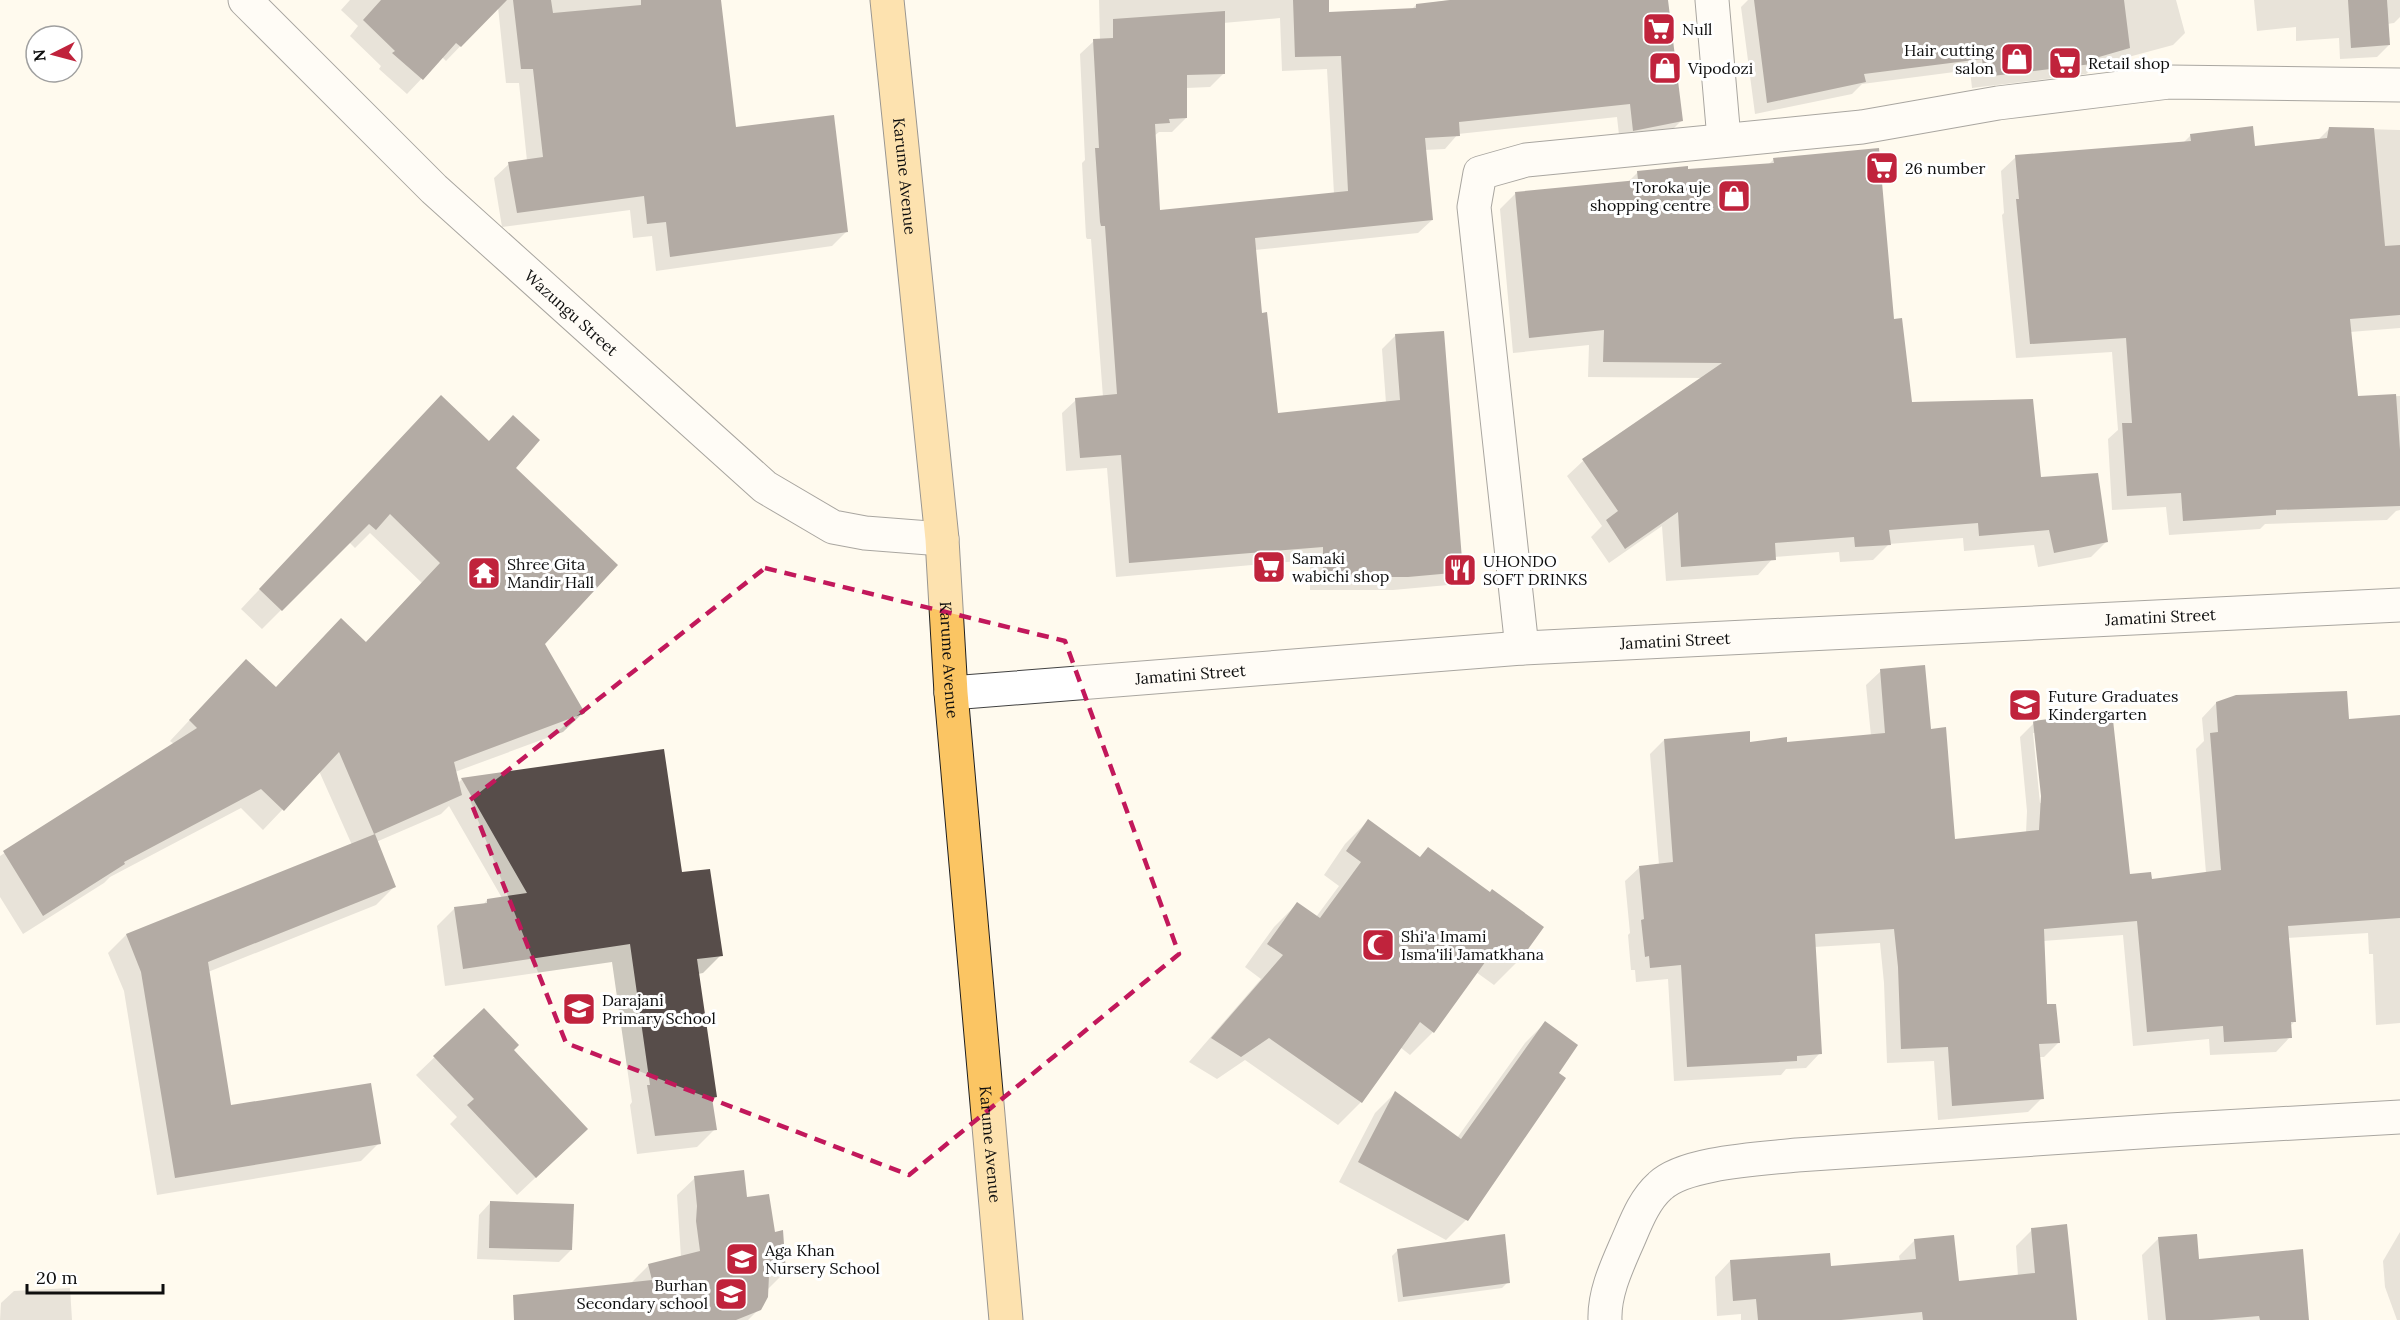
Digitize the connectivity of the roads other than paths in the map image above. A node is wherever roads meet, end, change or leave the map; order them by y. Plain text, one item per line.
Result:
1 (245, 0) edge
2 (887, 0) edge
3 (1712, 0) edge
4 (2400, 85) edge
5 (1724, 139) junction
6 (942, 539) junction
7 (2400, 605) edge
8 (1522, 648) junction
9 (951, 693) junction
10 (2400, 1117) edge
11 (1006, 1320) edge
12 (1605, 1320) edge

1 - 6 street, Wazungu Street
2 - 6 main road, Karume Avenue
3 - 5 street
4 - 5 street
5 - 8 street
6 - 9 main road, Karume Avenue
7 - 8 street, Jamatini Street
8 - 9 street, Jamatini Street
9 - 11 main road, Karume Avenue
10 - 12 street

